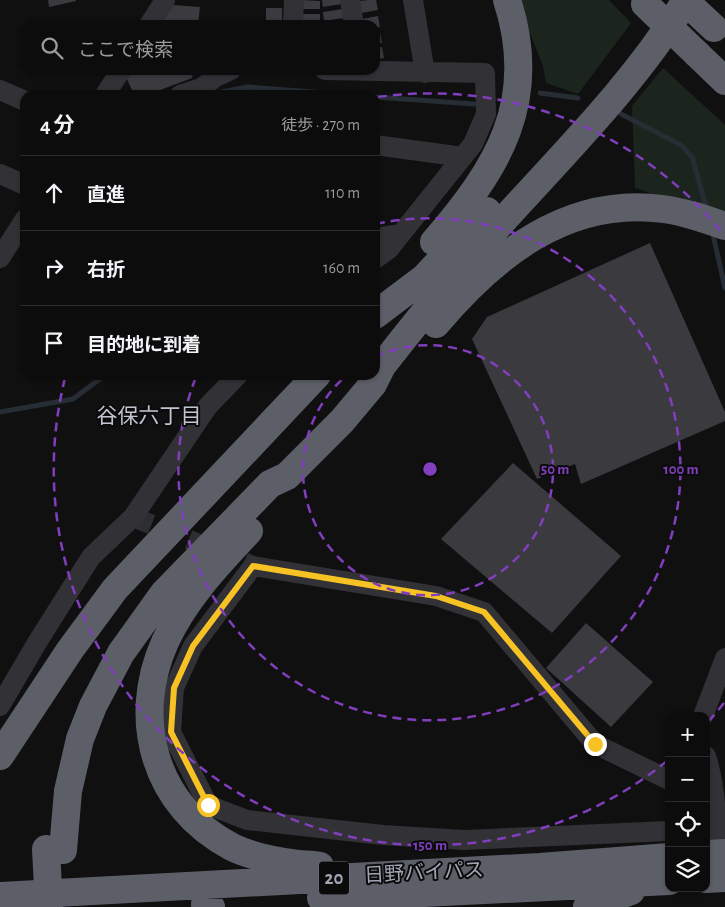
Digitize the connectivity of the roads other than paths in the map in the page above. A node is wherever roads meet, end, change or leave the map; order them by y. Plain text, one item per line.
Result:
1 (165, 0) edge
2 (294, 0) edge
3 (350, 0) edge
4 (413, 0) edge
5 (507, 0) edge
6 (685, 0) edge
7 (651, 1) edge
8 (152, 20) edge
9 (293, 20) edge
10 (353, 20) edge
11 (719, 34) edge
12 (380, 72) edge
13 (425, 73) junction
14 (118, 75) edge
15 (220, 75) edge
16 (725, 82) edge
17 (0, 90) edge
18 (108, 90) edge
19 (195, 90) edge
20 (20, 99) edge
21 (380, 146) edge
22 (463, 157) junction
23 (0, 174) edge
24 (20, 183) edge
25 (725, 226) edge
26 (20, 227) edge
27 (400, 234) junction
28 (380, 237) edge
29 (380, 255) edge
30 (0, 258) edge
31 (380, 309) edge
32 (380, 311) edge
33 (380, 370) edge
34 (233, 380) edge
35 (312, 380) edge
36 (375, 380) edge
37 (373, 384) junction
38 (287, 476) junction
39 (187, 513) junction
40 (725, 658) edge
41 (0, 706) edge
42 (705, 712) edge
43 (0, 756) edge
44 (706, 757) edge
45 (665, 778) edge
46 (665, 831) edge
47 (715, 840) edge
48 (55, 849) junction
49 (665, 857) edge
50 (710, 862) edge
51 (352, 877) junction
52 (661, 882) edge
53 (0, 896) edge
54 (208, 905) edge
55 (49, 907) edge
56 (66, 907) edge
57 (148, 907) edge
58 (587, 907) edge

1 - 8 street
2 - 9 street
3 - 10 street
4 - 13 street
5 - 31 highway
6 - 11 highway, bridge
6 - 33 highway
7 - 16 highway, bridge
7 - 32 highway
12 - 13 street
13 - 22 street
14 - 18 street
15 - 19 street
17 - 20 street
21 - 22 street
22 - 27 street
23 - 24 street
25 - 37 highway
26 - 30 street
27 - 28 street
27 - 29 street
34 - 41 street
35 - 39 highway
36 - 37 highway
37 - 38 highway
38 - 48 highway
38 - 51 highway
39 - 43 highway
39 - 48 highway
40 - 42 street
44 - 47 street
45 - 46 street
47 - 50 highway
48 - 55 highway, bridge
48 - 56 highway
49 - 51 highway, 日野バイパス / 20
51 - 53 highway, 日野バイパス / 20
52 - 54 highway, 日野バイパス / 20
52 - 58 highway
54 - 57 highway, 日野バイパス / 20

